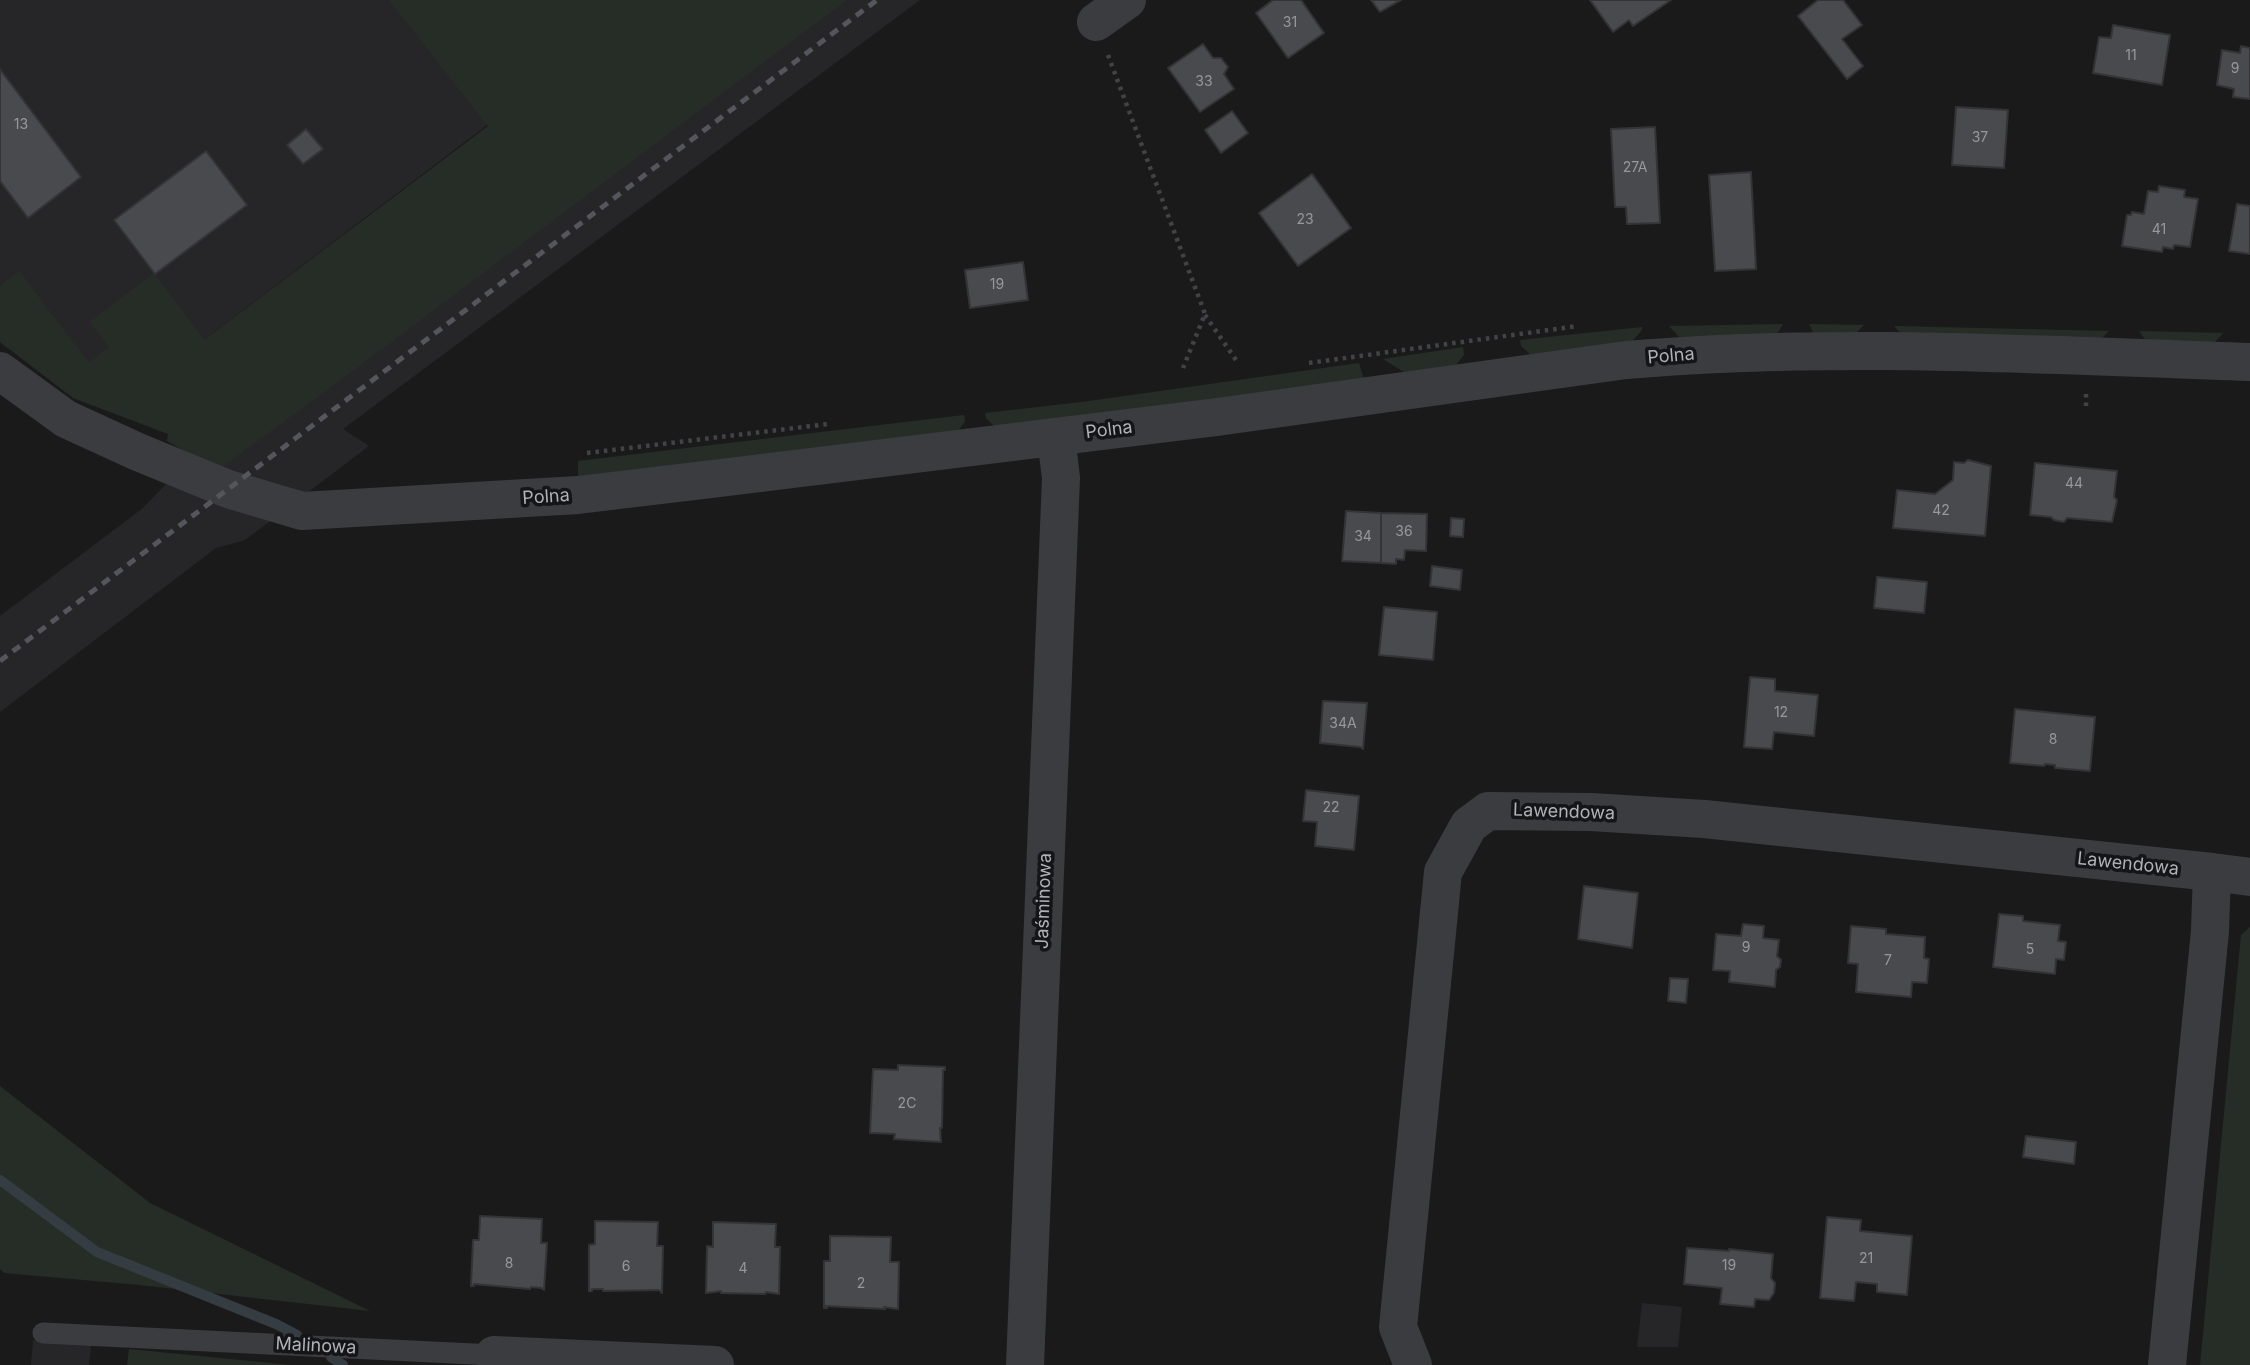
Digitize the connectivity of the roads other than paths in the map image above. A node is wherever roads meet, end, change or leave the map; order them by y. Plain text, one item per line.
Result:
1 (1127, 0) edge
2 (1096, 22) road end
3 (2250, 362) edge
4 (0, 371) edge
5 (1056, 437) junction
6 (2212, 872) junction
7 (2250, 877) edge
8 (43, 1333) dead end
9 (494, 1355) joint
10 (715, 1365) edge
11 (1025, 1365) edge
12 (1413, 1365) edge
13 (2167, 1365) edge

1 - 2 street
3 - 5 street, Polna
4 - 5 street, Polna
5 - 11 street, Jaśminowa
6 - 7 street, Lawendowa
6 - 12 street, Lawendowa
6 - 13 street
8 - 9 lane, Malinowa
9 - 10 street, Malinowa

